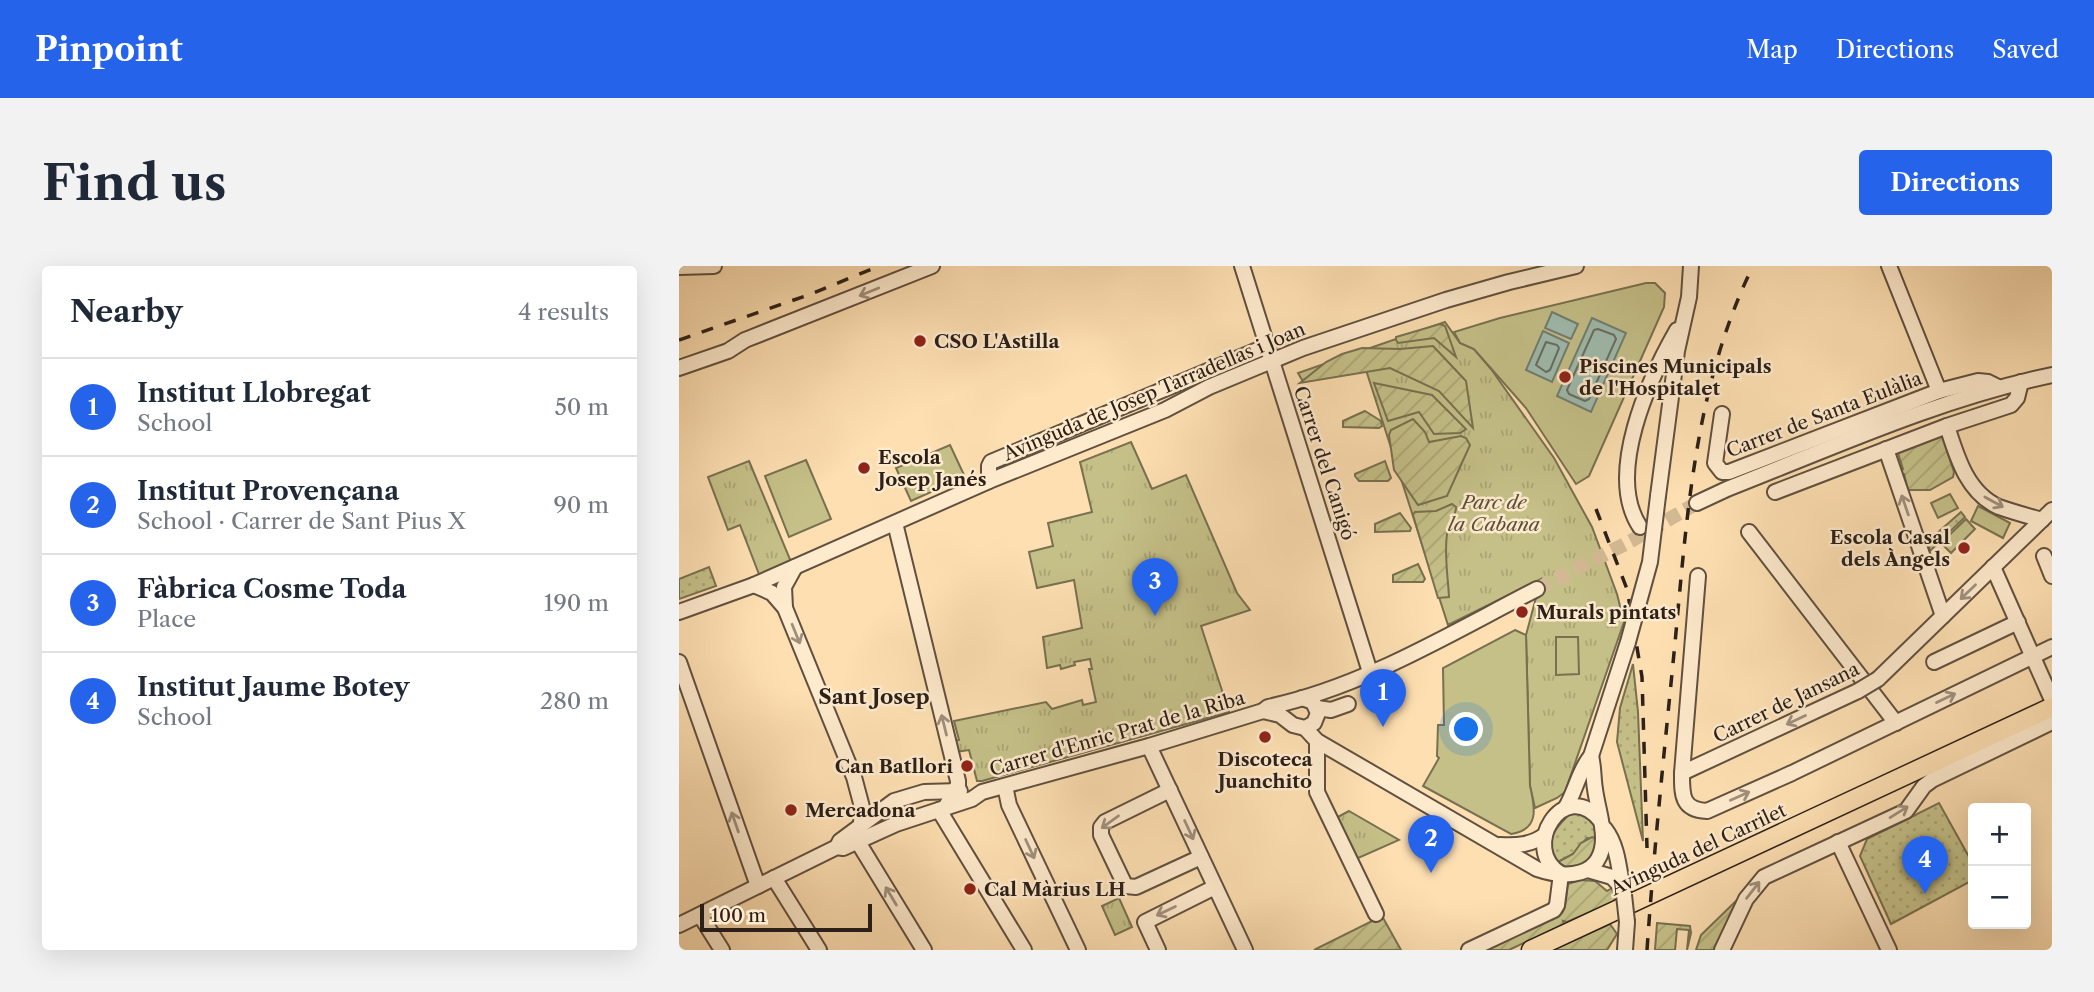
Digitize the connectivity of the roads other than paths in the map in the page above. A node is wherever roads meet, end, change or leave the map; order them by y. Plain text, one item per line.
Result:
1 (714, 266) edge
2 (932, 266) edge
3 (1242, 266) edge
4 (1576, 266) edge
5 (1691, 266) edge
6 (1700, 266) edge
7 (1889, 266) edge
8 (679, 267) edge
9 (1689, 297) junction
10 (1685, 317) junction
11 (1267, 346) junction
12 (1272, 361) junction
13 (679, 368) edge
14 (2052, 375) edge
15 (2021, 382) junction
16 (1998, 387) junction
17 (1939, 391) junction
18 (1722, 414) dead end
19 (1947, 426) junction
20 (1886, 449) junction
21 (989, 481) junction
22 (1775, 492) dead end
23 (1697, 503) tunnel mouth
24 (2047, 515) edge
25 (895, 523) junction
26 (1640, 527) dead end
27 (1749, 532) dead end
28 (2044, 556) dead end
29 (795, 567) junction
30 (1993, 567) junction
31 (1698, 576) dead end
32 (2052, 576) edge
33 (754, 584) junction
34 (1537, 589) tunnel mouth
35 (785, 608) junction
36 (679, 612) edge
37 (1943, 616) junction
38 (2018, 622) junction
39 (2052, 647) edge
40 (2033, 656) junction
41 (679, 662) edge
42 (1934, 662) dead end
43 (1370, 672) junction
44 (2052, 700) edge
45 (1307, 703) junction
46 (1348, 704) dead end
47 (2052, 707) edge
48 (1263, 711) junction
49 (1289, 720) junction
50 (2052, 722) edge
51 (1896, 723) junction
52 (1309, 726) junction
53 (1324, 745) junction
54 (1149, 746) junction
55 (1591, 755) junction
56 (1682, 773) junction
57 (854, 777) junction
58 (1932, 780) junction
59 (1005, 786) junction
60 (1883, 786) junction
61 (1170, 790) junction
62 (955, 791) junction
63 (982, 792) junction
64 (1566, 807) junction
65 (942, 809) junction
66 (881, 810) junction
67 (917, 817) junction
68 (861, 823) junction
69 (1601, 823) junction
70 (1545, 835) junction
71 (858, 842) junction
72 (1838, 842) junction
73 (838, 844) junction
74 (1497, 845) junction
75 (1201, 857) junction
76 (1588, 870) junction
77 (1562, 874) junction
78 (773, 878) junction
79 (758, 886) junction
80 (1215, 887) junction
81 (1623, 892) junction
82 (1376, 914) dead end
83 (699, 915) junction
84 (679, 925) edge
85 (1627, 927) junction
86 (722, 950) edge
87 (819, 950) edge
88 (924, 950) edge
89 (1024, 950) edge
90 (1079, 950) edge
91 (1158, 950) edge
92 (1245, 950) edge
93 (1469, 950) edge
94 (1531, 950) edge
95 (1616, 950) edge
96 (1625, 950) edge
97 (1722, 950) edge
98 (1889, 950) edge

1 - 8 street
2 -> 13 street
3 - 11 street, Carrer del Canigó
4 - 12 street, Avinguda de Josep Tarradellas i Joan
5 - 9 street
6 - 9 street
7 - 17 street
9 - 10 street
10 - 26 street
10 - 55 street, bridge
11 - 12 street, Carrer del Canigó
11 - 21 street
12 - 21 street, Avinguda de Josep Tarradellas i Joan
12 - 43 street, Carrer del Canigó
14 - 15 street, Carrer de Santa Eulàlia
15 - 16 street, Carrer de Santa Eulàlia
15 - 19 street
16 - 17 street, Carrer de Santa Eulàlia
16 - 23 street, Carrer de Santa Eulàlia
17 - 18 street, Carrer de Santa Eulàlia
19 - 20 street
19 -> 24 street
20 - 22 street
37 -> 20 street
21 - 25 street, Avinguda de Josep Tarradellas i Joan
24 - 30 street, Carrer de Jansana
25 - 29 street, Avinguda de Josep Tarradellas i Joan
62 -> 25 street
27 - 51 street
28 - 32 street
29 - 33 street, Avinguda de Josep Tarradellas i Joan
29 - 35 street
30 -> 37 street, Carrer de Jansana
30 - 38 street
31 - 56 street
33 - 35 street
33 - 36 street, Avinguda de Josep Tarradellas i Joan
34 - 43 street, Carrer d'Enric Prat de la Riba
35 -> 57 street
37 -> 56 street, Carrer de Jansana, bridge
38 - 40 street
38 - 42 street
39 - 40 street
40 - 44 street
51 -> 40 street
79 -> 41 street
43 - 45 street, Carrer d'Enric Prat de la Riba
45 - 46 street, Carrer d'Enric Prat de la Riba
45 - 48 street, Carrer d'Enric Prat de la Riba
45 - 49 street
45 - 52 street
47 - 60 main road, Avinguda del Carrilet
48 - 49 street, Carrer d'Enric Prat de la Riba
48 - 54 street, Carrer d'Enric Prat de la Riba
49 - 52 street, Carrer d'Enric Prat de la Riba
50 - 58 street, Avinguda del Carrilet
56 -> 51 street
52 - 53 street
53 - 74 street
53 - 82 street
54 - 59 street, Carrer d'Enric Prat de la Riba
54 - 61 street
55 - 64 street
55 - 69 street
57 - 66 street
57 - 68 street
58 - 60 street, Avinguda del Carrilet
72 -> 58 street, Avinguda del Carrilet
59 - 63 street, Carrer d'Enric Prat de la Riba
59 -> 90 street
60 - 94 main road, Avinguda del Carrilet
61 -> 75 street
61 -> 75 street
62 - 63 street, Carrer d'Enric Prat de la Riba
62 - 65 street
62 - 66 street, Carrer d'Enric Prat de la Riba
63 - 65 street, Carrer d'Enric Prat de la Riba
64 - 69 street
64 - 70 street
65 - 67 street, Carrer d'Enric Prat de la Riba
65 - 89 street
66 - 67 street
66 - 68 street, Carrer d'Enric Prat de la Riba
67 - 71 street, Carrer d'Enric Prat de la Riba
68 - 73 street, Carrer d'Enric Prat de la Riba
69 - 76 street
69 - 81 street
70 - 74 street
70 - 77 street
71 - 73 street, Carrer d'Enric Prat de la Riba
88 -> 71 street
97 -> 72 street, Avinguda del Carrilet
72 - 98 street
73 - 78 street, Carrer d'Enric Prat de la Riba
74 - 77 street
75 - 80 street
76 - 77 street
76 - 81 street
77 - 93 street
78 - 79 street, Carrer d'Enric Prat de la Riba
78 - 87 street
79 - 83 street, Carrer d'Enric Prat de la Riba
80 -> 91 street
80 - 92 street
81 - 85 street, bridge
83 - 84 street, Carrer d'Enric Prat de la Riba
83 - 86 street
85 - 95 street
85 - 96 street

